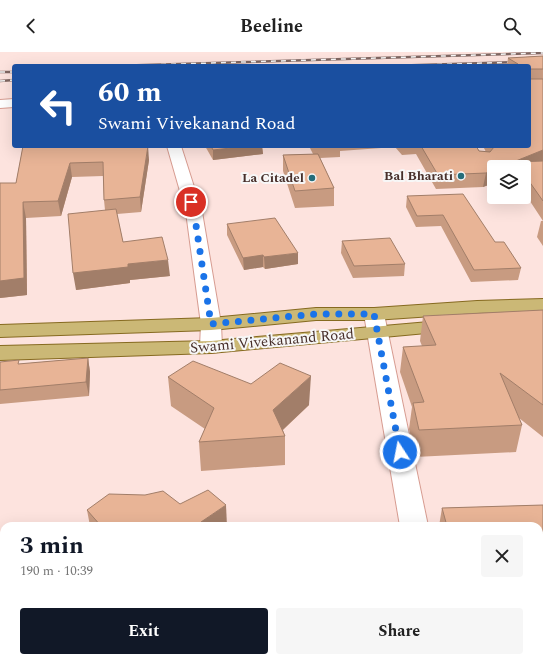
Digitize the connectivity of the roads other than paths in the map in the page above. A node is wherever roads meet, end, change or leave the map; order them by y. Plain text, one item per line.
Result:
1 (12, 103) edge
2 (0, 104) edge
3 (175, 148) edge
4 (543, 305) edge
5 (375, 323) junction
6 (543, 323) edge
7 (211, 324) junction
8 (0, 332) edge
9 (211, 347) junction
10 (0, 353) edge
11 (413, 522) edge

1 - 2 street
3 - 7 street
4 - 5 main road, Swami Vivekanand Road
5 - 6 main road, Swami Vivekanand Road
5 - 7 main road, Swami Vivekanand Road
5 - 9 main road, Swami Vivekanand Road
5 - 11 street
7 - 8 main road, Swami Vivekanand Road
7 - 9 street
9 - 10 main road, Swami Vivekanand Road

